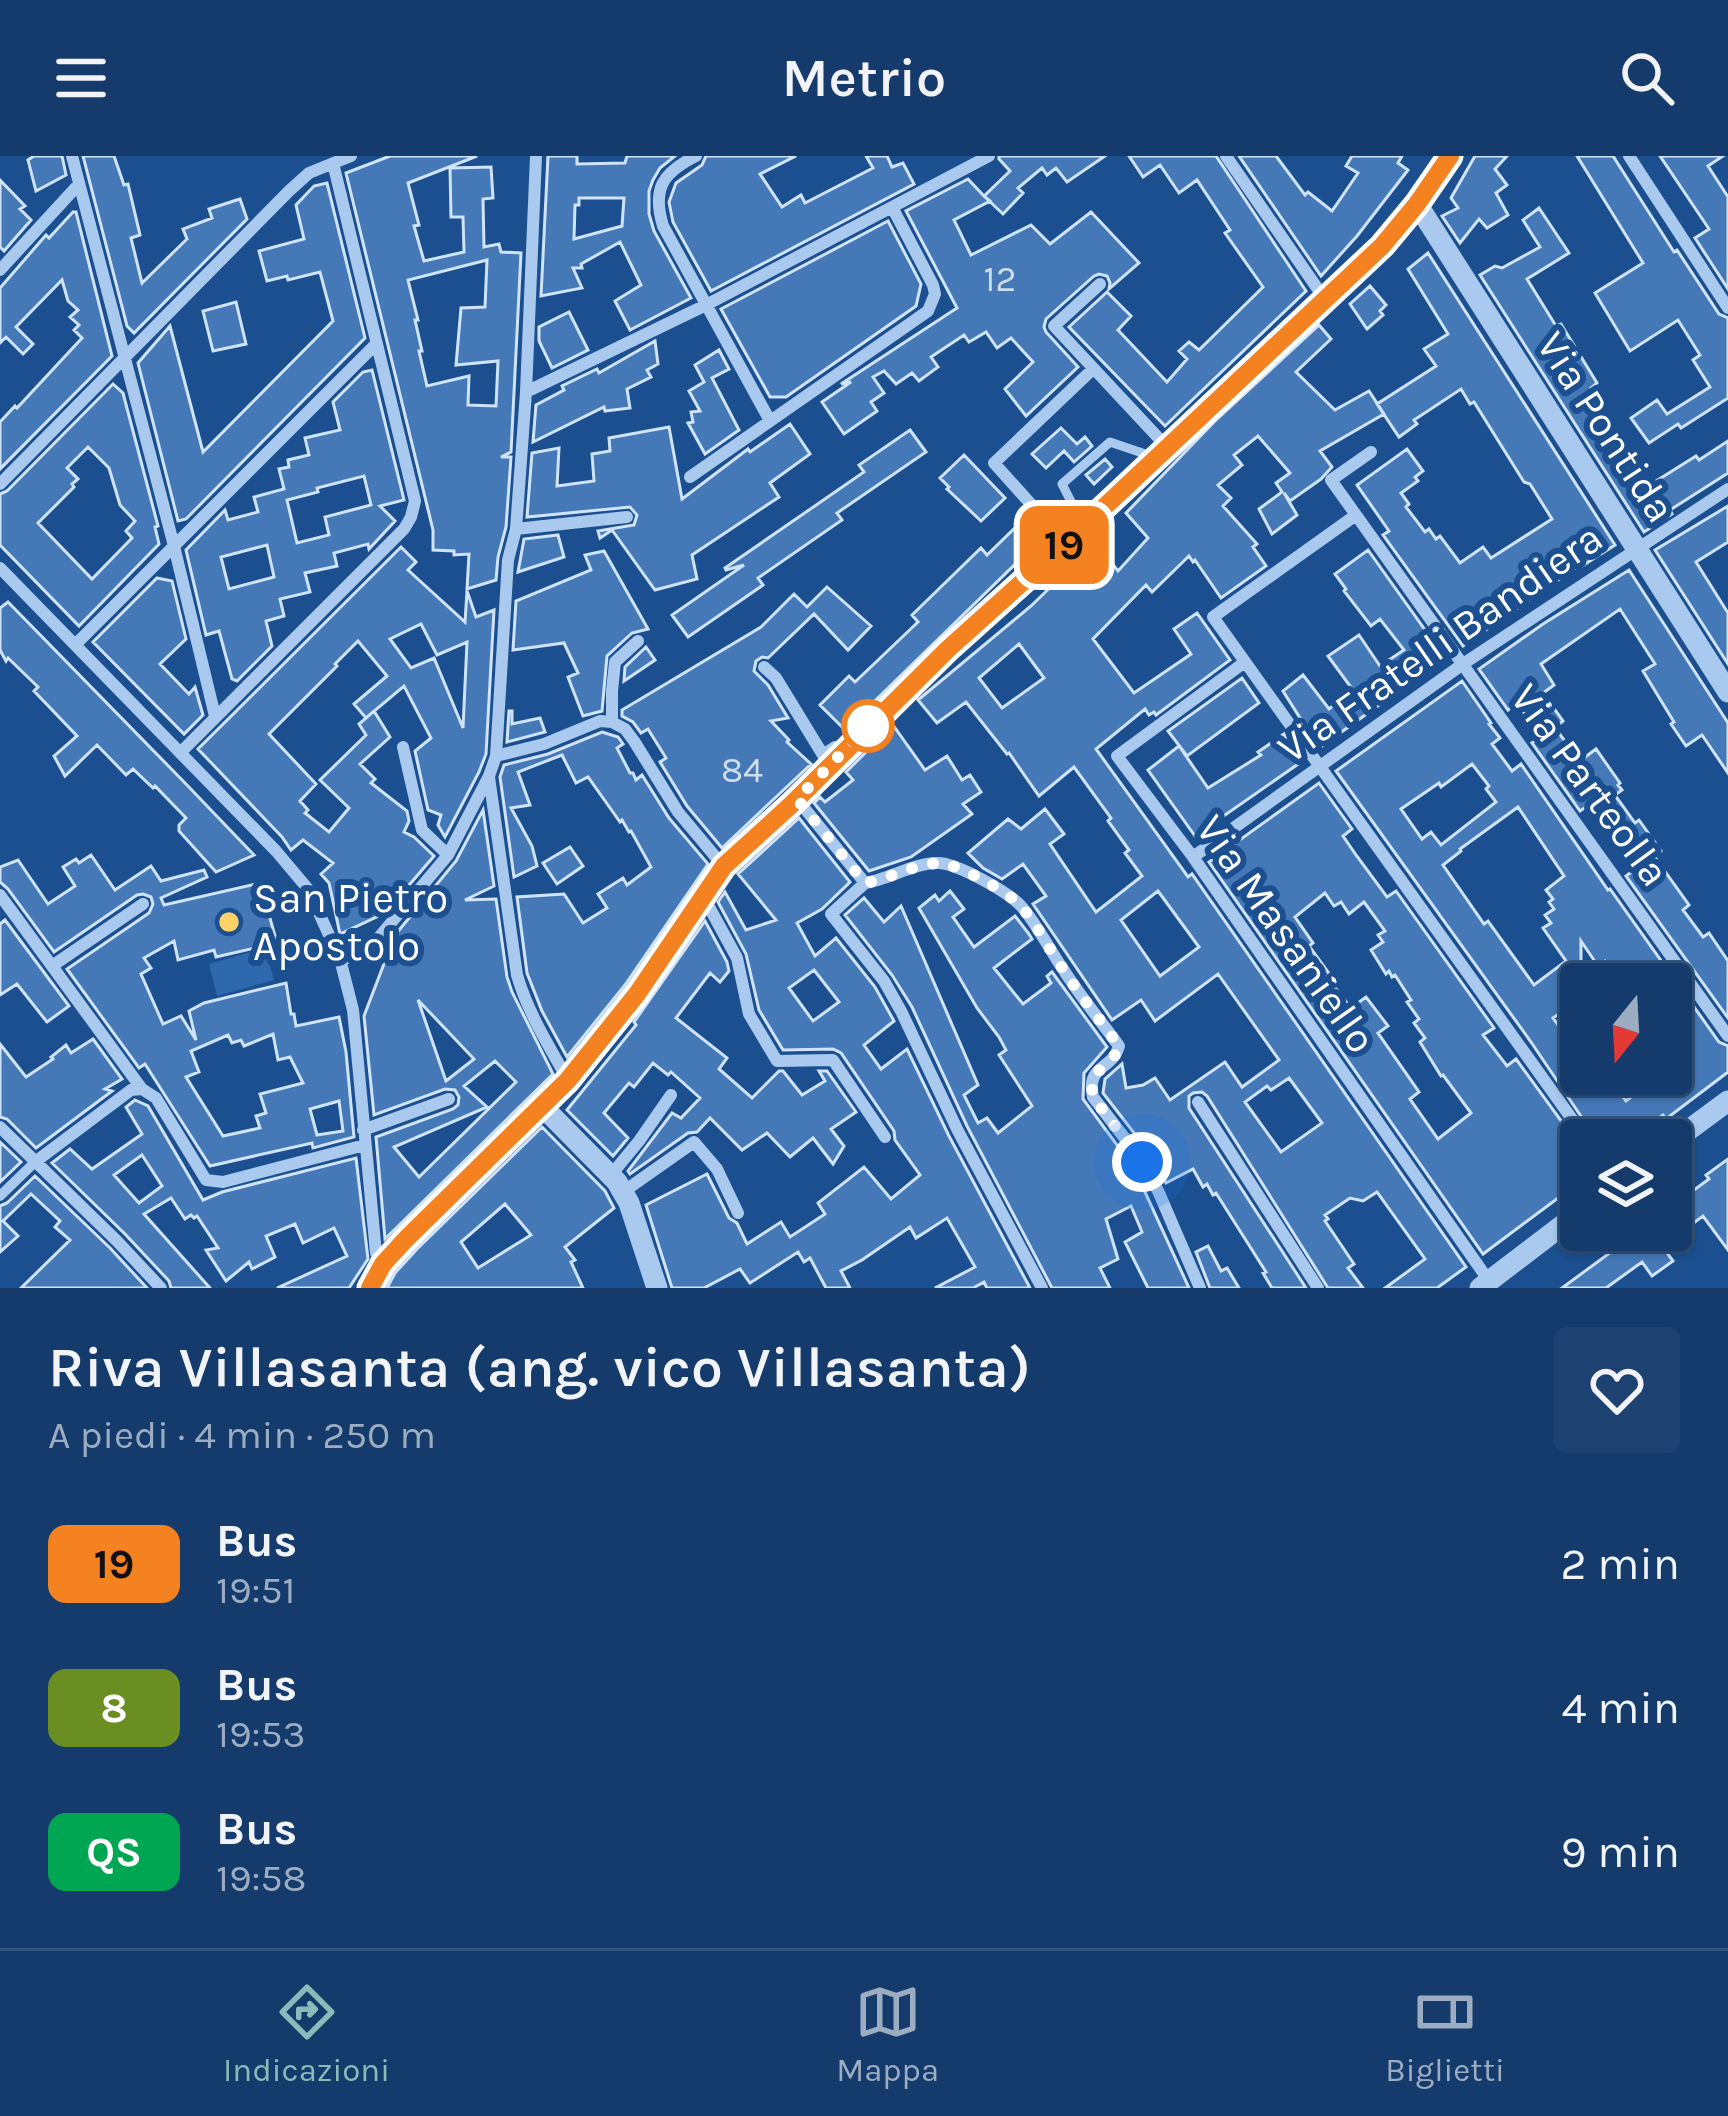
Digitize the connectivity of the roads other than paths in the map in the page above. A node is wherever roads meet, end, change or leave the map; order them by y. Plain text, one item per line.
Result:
1 (72, 156) edge
2 (351, 156) edge
3 (536, 156) edge
4 (696, 156) edge
5 (988, 156) edge
6 (1226, 156) edge
7 (1450, 156) edge
8 (1629, 156) edge
9 (333, 163) junction
10 (79, 184) junction
11 (1417, 204) junction
12 (892, 207) junction
13 (2, 263) edge
14 (1100, 284) dead end
15 (1324, 298) junction
16 (706, 304) junction
17 (1728, 308) edge
18 (376, 344) junction
19 (126, 358) junction
20 (1093, 369) junction
21 (526, 392) junction
22 (770, 419) junction
23 (1160, 452) junction
24 (1370, 452) dead end
25 (690, 477) dead end
26 (0, 484) edge
27 (1728, 489) edge
28 (1356, 515) junction
29 (627, 517) dead end
30 (1084, 526) junction
31 (516, 529) junction
32 (1066, 543) junction
33 (174, 546) junction
34 (1637, 548) junction
35 (0, 568) edge
36 (6, 585) edge
37 (638, 641) dead end
38 (76, 644) junction
39 (1245, 662) junction
40 (1463, 664) junction
41 (764, 667) dead end
42 (1728, 692) edge
43 (214, 716) junction
44 (612, 722) junction
45 (403, 748) dead end
46 (180, 753) junction
47 (840, 755) junction
48 (496, 756) junction
49 (1319, 765) junction
50 (489, 776) junction
51 (797, 799) junction
52 (448, 856) junction
53 (1193, 857) junction
54 (724, 866) junction
55 (865, 883) junction
56 (0, 895) edge
57 (703, 896) junction
58 (143, 904) dead end
59 (340, 959) junction
60 (52, 966) junction
61 (1728, 1036) edge
62 (568, 1080) junction
63 (142, 1089) junction
64 (671, 1095) dead end
65 (449, 1099) dead end
66 (1728, 1100) edge
67 (1198, 1102) dead end
68 (543, 1107) junction
69 (1572, 1119) edge
70 (0, 1127) edge
71 (1692, 1127) edge
72 (363, 1130) junction
73 (885, 1137) dead end
74 (365, 1145) junction
75 (35, 1162) junction
76 (617, 1184) junction
77 (0, 1196) edge
78 (738, 1213) dead end
79 (1560, 1228) edge
80 (383, 1264) junction
81 (1488, 1286) edge
82 (161, 1288) edge
83 (370, 1288) edge
84 (657, 1288) edge
85 (1042, 1288) edge
86 (1200, 1288) edge
87 (1318, 1288) edge

1 - 10 street
2 - 9 street
3 - 21 street
4 - 16 street
5 - 12 street
6 - 15 street
7 - 11 street
8 - 17 street
9 - 18 street
9 - 19 street
10 - 13 street
10 - 19 street
11 - 15 street
11 - 34 street, Via Pontida
12 - 16 street
12 - 22 street
14 - 20 street
15 - 23 street
16 - 21 street
16 - 22 street
18 - 33 street
18 - 43 street
19 - 26 street
19 - 33 street
20 - 23 street
20 - 32 street
21 - 31 street
22 - 25 street
23 - 30 street
23 - 30 lane
24 - 28 street, Via Parteolla
27 - 34 street, Via Fratelli Bandiera
28 - 39 street
28 - 40 street, Via Parteolla
29 - 31 street
30 - 32 street
31 - 48 street
32 - 47 street
33 - 38 street
33 - 43 street
34 - 40 street, Via Fratelli Bandiera
34 - 42 street, Via Pontida
35 - 36 street
36 - 38 street
37 - 44 street
38 - 46 street
39 - 49 street
39 - 53 street, Via Masaniello
40 - 49 street, Via Fratelli Bandiera
40 - 61 street, Via Parteolla
41 - 47 street
43 - 46 street
44 - 48 street
44 - 54 street
45 - 52 street
46 - 59 street
47 - 51 street
48 - 50 street
49 - 53 street, Via Fratelli Bandiera
49 - 69 street
50 - 52 street
50 - 62 street
51 - 54 street
51 - 55 street
52 - 59 street
53 - 81 street, Via Masaniello
54 - 57 street
55 - 85 street
55 - 86 street
56 - 60 street
57 - 62 street
57 - 73 street
58 - 60 street
59 - 72 street
60 - 63 street
62 - 68 street
63 - 74 street
63 - 75 street
64 - 76 street
65 - 72 street
66 - 71 street
67 - 87 street
68 - 76 street
68 - 80 street
70 - 75 street
72 - 74 street
74 - 80 street
75 - 77 street
75 - 82 street
76 - 78 street
76 - 84 street
79 - 81 street
80 - 83 street

